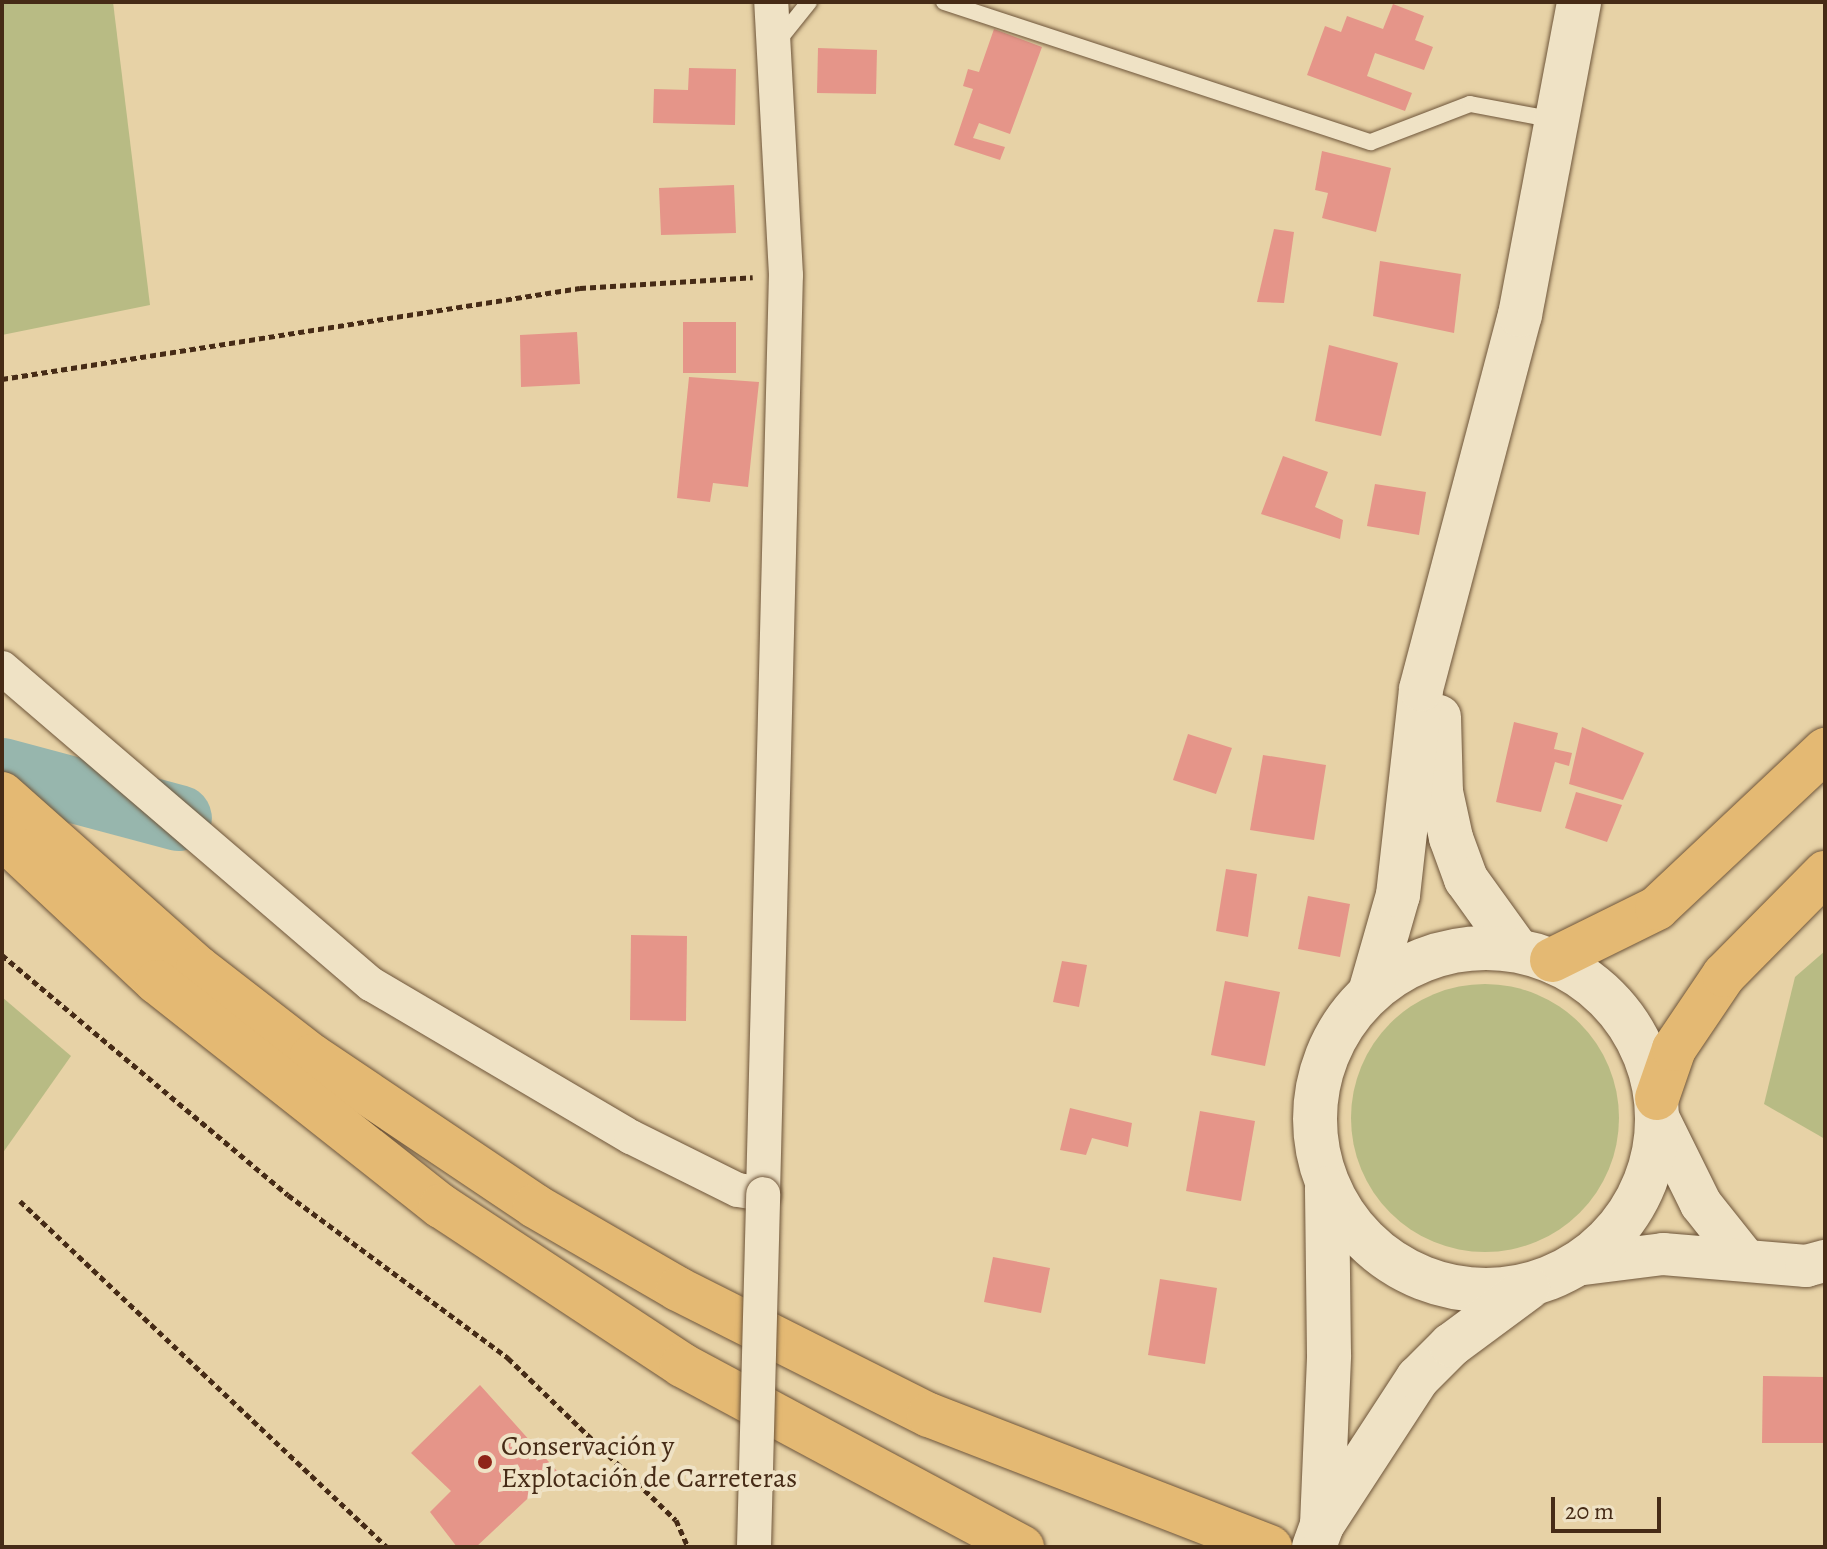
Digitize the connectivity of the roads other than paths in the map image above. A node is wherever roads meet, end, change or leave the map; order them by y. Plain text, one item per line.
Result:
1 (771, 2) edge
2 (809, 2) edge
3 (944, 2) edge
4 (1579, 2) edge
5 (774, 47) junction
6 (1557, 120) junction
7 (1464, 537) junction
8 (2, 668) edge
9 (1825, 750) edge
10 (2, 794) edge
11 (2, 837) edge
12 (1825, 873) edge
13 (1534, 955) junction
14 (1371, 989) junction
15 (1657, 1107) junction
16 (1326, 1185) junction
17 (763, 1194) junction
18 (1744, 1258) junction
19 (1825, 1261) edge
20 (1576, 1265) junction
21 (1533, 1284) junction
22 (789, 1426) junction
23 (1318, 1536) edge
24 (754, 1547) edge
25 (961, 1547) edge
26 (1022, 1547) edge
27 (1270, 1547) edge

1 - 5 street
2 - 5 lane
3 - 6 lane
4 - 6 main road
5 - 17 street
6 - 7 main road
7 - 13 main road
7 - 14 main road
8 - 17 street
9 - 13 highway
10 - 27 highway
11 - 22 highway
12 - 15 highway
13 - 14 main road
13 - 15 main road
14 - 16 main road
15 - 18 street
15 - 20 main road
16 - 21 main road
16 - 23 main road
17 - 24 street, bridge
18 - 19 street
18 - 20 street
20 - 21 main road
21 - 23 main road
22 - 25 highway
22 - 26 highway

